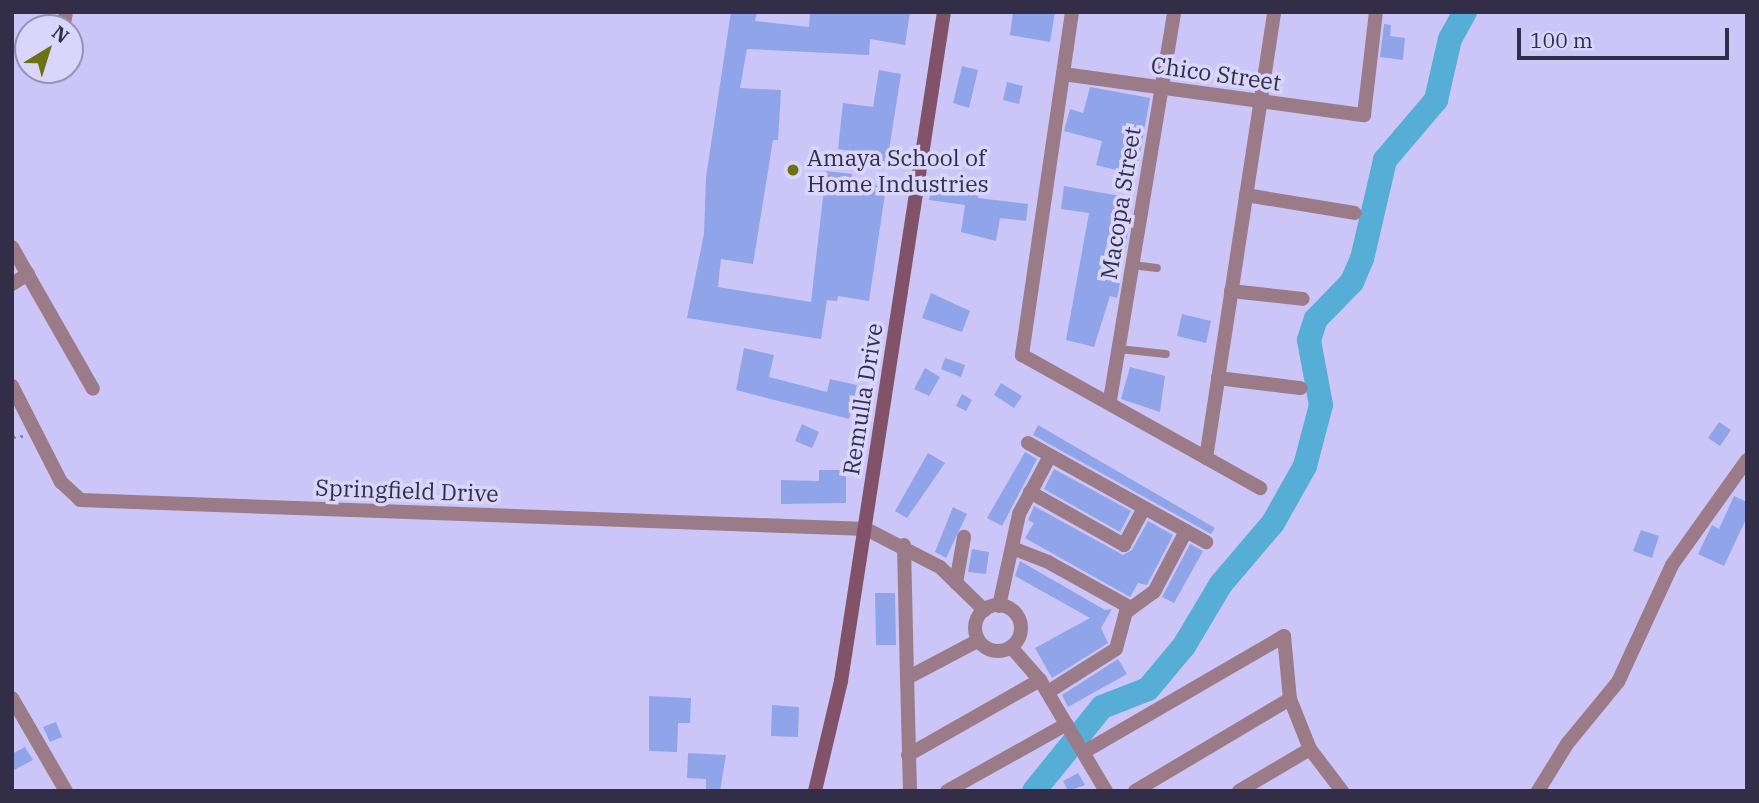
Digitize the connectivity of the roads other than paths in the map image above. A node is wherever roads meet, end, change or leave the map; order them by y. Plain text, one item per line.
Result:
1 (944, 12) edge
2 (1072, 12) edge
3 (1174, 12) edge
4 (1274, 12) edge
5 (1376, 12) edge
6 (1063, 74) junction
7 (1162, 88) junction
8 (1259, 103) junction
9 (1246, 195) junction
10 (1356, 213) dead end
11 (12, 247) edge
12 (1132, 265) junction
13 (1157, 268) dead end
14 (28, 274) junction
15 (12, 284) edge
16 (1231, 291) junction
17 (1303, 299) dead end
18 (1119, 349) junction
19 (1166, 354) dead end
20 (1218, 378) junction
21 (12, 386) edge
22 (1300, 388) dead end
23 (93, 389) dead end
24 (1110, 400) junction
25 (1028, 443) dead end
26 (1050, 456) junction
27 (1206, 458) junction
28 (1747, 460) edge
29 (1260, 488) dead end
30 (1030, 492) junction
31 (1144, 508) junction
32 (866, 529) junction
33 (1186, 531) junction
34 (964, 537) dead end
35 (1206, 542) dead end
36 (904, 545) junction
37 (1012, 548) junction
38 (956, 583) junction
39 (999, 606) junction
40 (1131, 608) junction
41 (984, 610) junction
42 (979, 640) junction
43 (1011, 647) junction
44 (907, 678) junction
45 (1044, 686) junction
46 (12, 698) edge
47 (1290, 699) junction
48 (1075, 739) junction
49 (1310, 749) junction
50 (908, 755) junction
51 (66, 791) edge
52 (815, 791) edge
53 (910, 791) edge
54 (947, 791) edge
55 (1106, 791) edge
56 (1135, 791) edge
57 (1239, 791) edge
58 (1342, 791) edge
59 (1538, 791) edge

1 - 32 main road, Remulla Drive
2 - 6 street
3 - 7 street, Macopa Street
4 - 8 street
5 - 8 street, Chico Street
6 - 7 street, Chico Street
6 - 24 street
7 - 8 street, Chico Street
7 - 12 street, Macopa Street
8 - 9 street
9 - 10 street
9 - 16 street
11 - 14 street
12 - 13 lane
12 - 18 street, Macopa Street
14 - 15 street
14 - 23 street
16 - 17 street
16 - 20 street
18 - 19 lane
18 - 24 street, Macopa Street
20 - 22 street
20 - 27 street
21 - 32 street, Springfield Drive
24 - 27 street
25 - 26 street
26 - 30 street
26 - 31 street
27 - 29 street
28 - 59 street
30 - 31 street
30 - 37 street
31 - 33 street
32 - 36 street
32 - 52 main road, Remulla Drive
33 - 35 street
33 - 40 street
34 - 38 street
36 - 38 street
36 - 44 street
37 - 39 street
37 - 40 street
38 - 41 street
39 - 41 street
39 - 43 street
40 - 45 street
41 - 42 street
42 - 43 street
42 - 44 street
43 - 45 street
44 - 50 street
45 - 48 street
45 - 50 street
46 - 51 street
47 - 48 street
47 - 49 street
47 - 56 street
48 - 54 street
48 - 55 street
49 - 57 street
49 - 58 street
50 - 53 street

